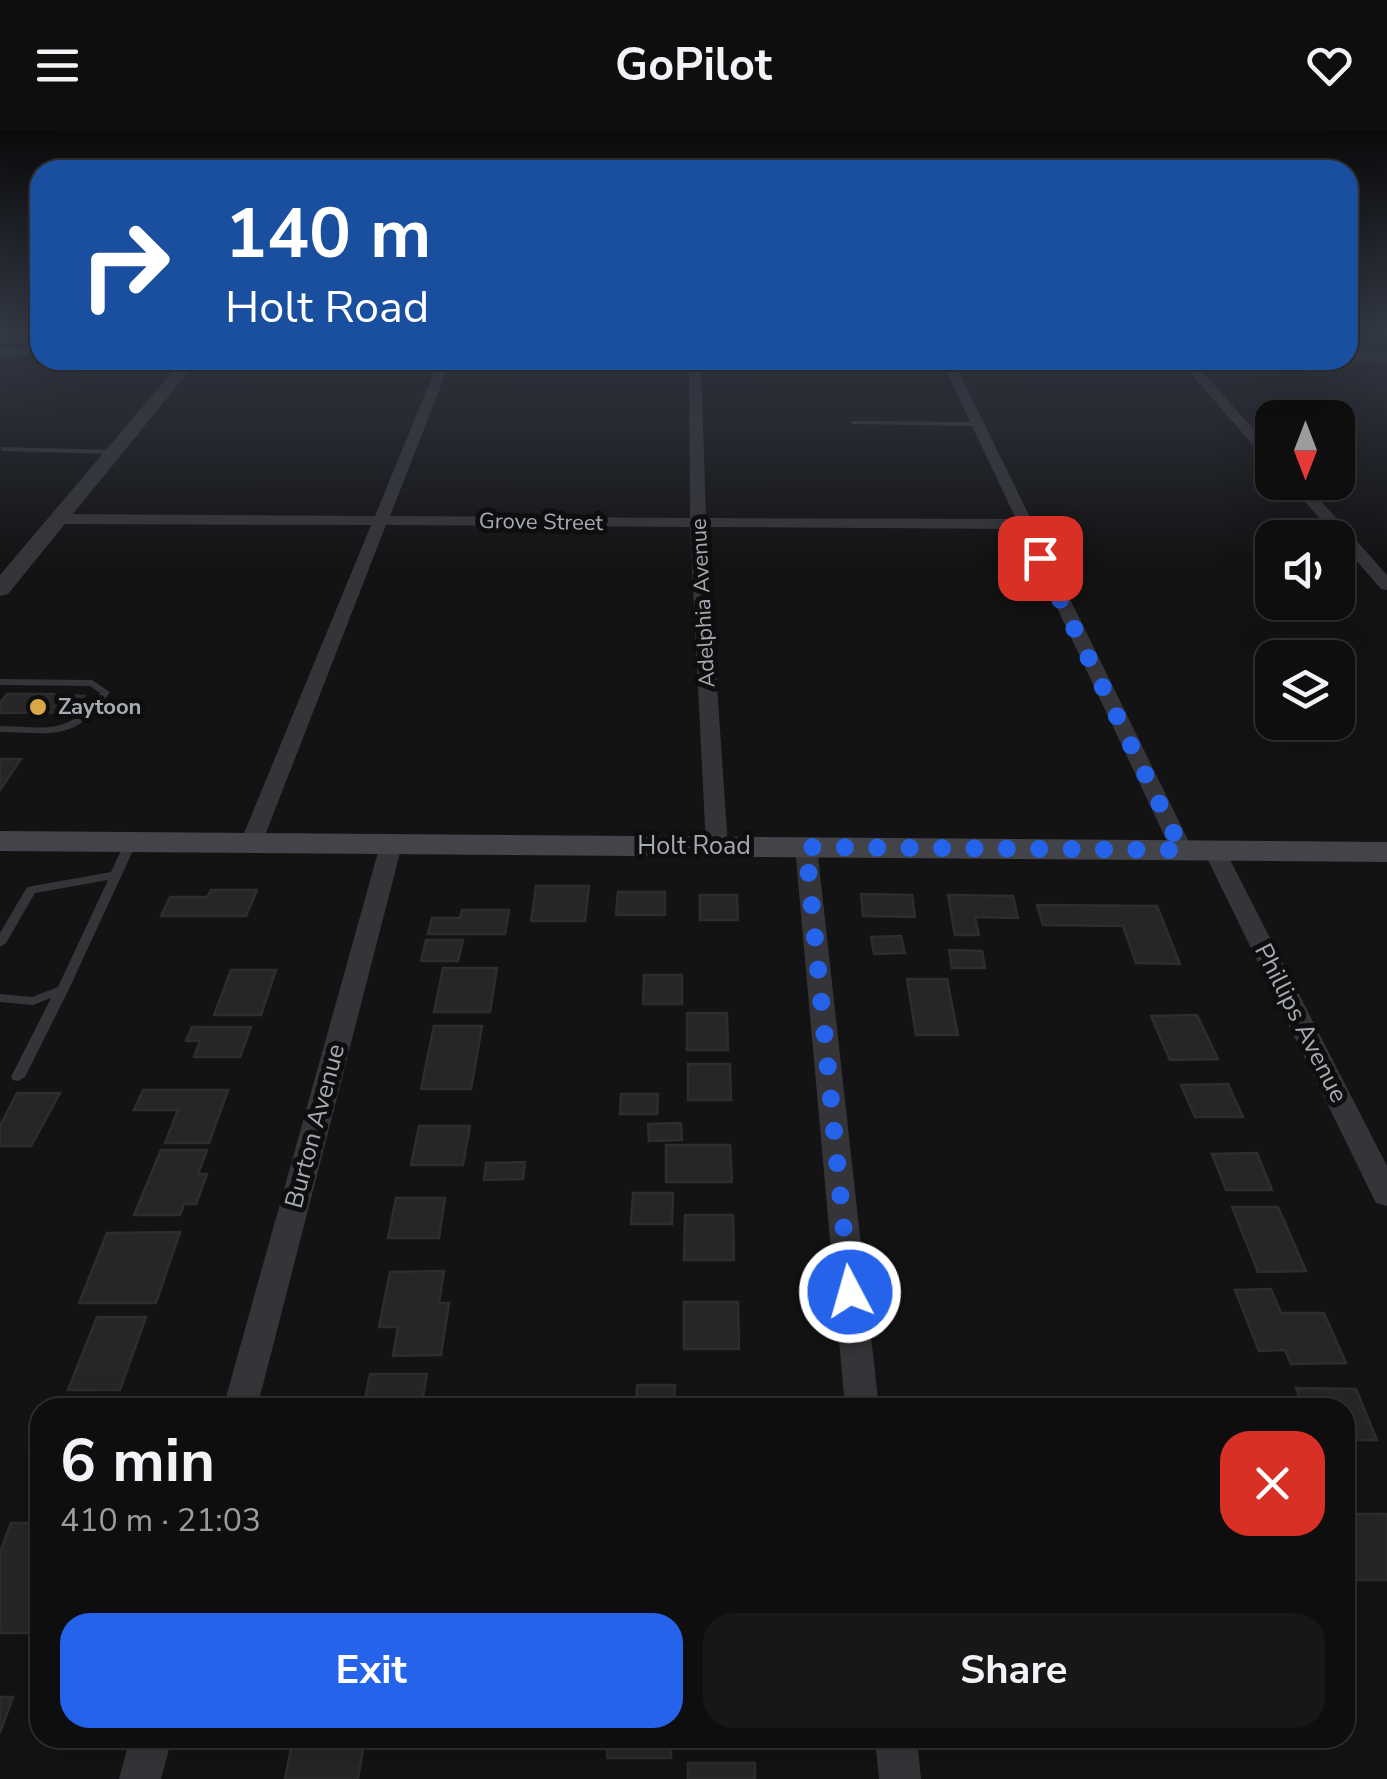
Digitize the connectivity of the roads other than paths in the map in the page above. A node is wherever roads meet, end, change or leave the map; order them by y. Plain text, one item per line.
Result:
1 (150, 408) edge
2 (424, 408) edge
3 (695, 408) edge
4 (969, 408) edge
5 (1228, 408) edge
6 (853, 422) dead end
7 (977, 424) junction
8 (1255, 439) edge
9 (2, 449) edge
10 (114, 452) junction
11 (1311, 500) edge
12 (59, 519) junction
13 (378, 520) junction
14 (698, 523) junction
15 (1024, 524) junction
16 (1387, 584) edge
17 (0, 589) edge
18 (4, 682) edge
19 (0, 729) edge
20 (0, 841) edge
21 (131, 842) junction
22 (251, 843) junction
23 (391, 845) junction
24 (716, 846) junction
25 (806, 847) junction
26 (1198, 850) junction
27 (1387, 852) edge
28 (116, 875) junction
29 (0, 943) edge
30 (63, 989) junction
31 (0, 998) edge
32 (18, 1077) dead end
33 (1387, 1195) edge
34 (243, 1398) edge
35 (861, 1398) edge
36 (148, 1748) edge
37 (897, 1748) edge
38 (140, 1779) edge
39 (900, 1779) edge

1 - 10 street
2 - 13 street
3 - 14 street, Adelphia Avenue
4 - 7 street, Phillips Avenue
5 - 8 street
6 - 7 lane
7 - 15 street, Phillips Avenue
9 - 10 lane
10 - 12 street
11 - 16 street
12 - 13 street, Grove Street
12 - 17 street
13 - 14 street, Grove Street
13 - 22 street
14 - 15 street, Grove Street
14 - 24 street, Adelphia Avenue
15 - 26 street, Phillips Avenue
18 - 19 lane
20 - 21 main road, Holt Road
21 - 22 main road, Holt Road
21 - 28 lane
22 - 23 main road, Holt Road
23 - 24 main road, Holt Road
23 - 34 street, Burton Avenue
24 - 25 main road, Holt Road
25 - 26 main road, Holt Road
25 - 35 street
26 - 27 main road, Holt Road
26 - 33 street, Phillips Avenue
28 - 29 lane
28 - 30 lane
30 - 31 lane
30 - 32 lane
36 - 38 street
37 - 39 street

